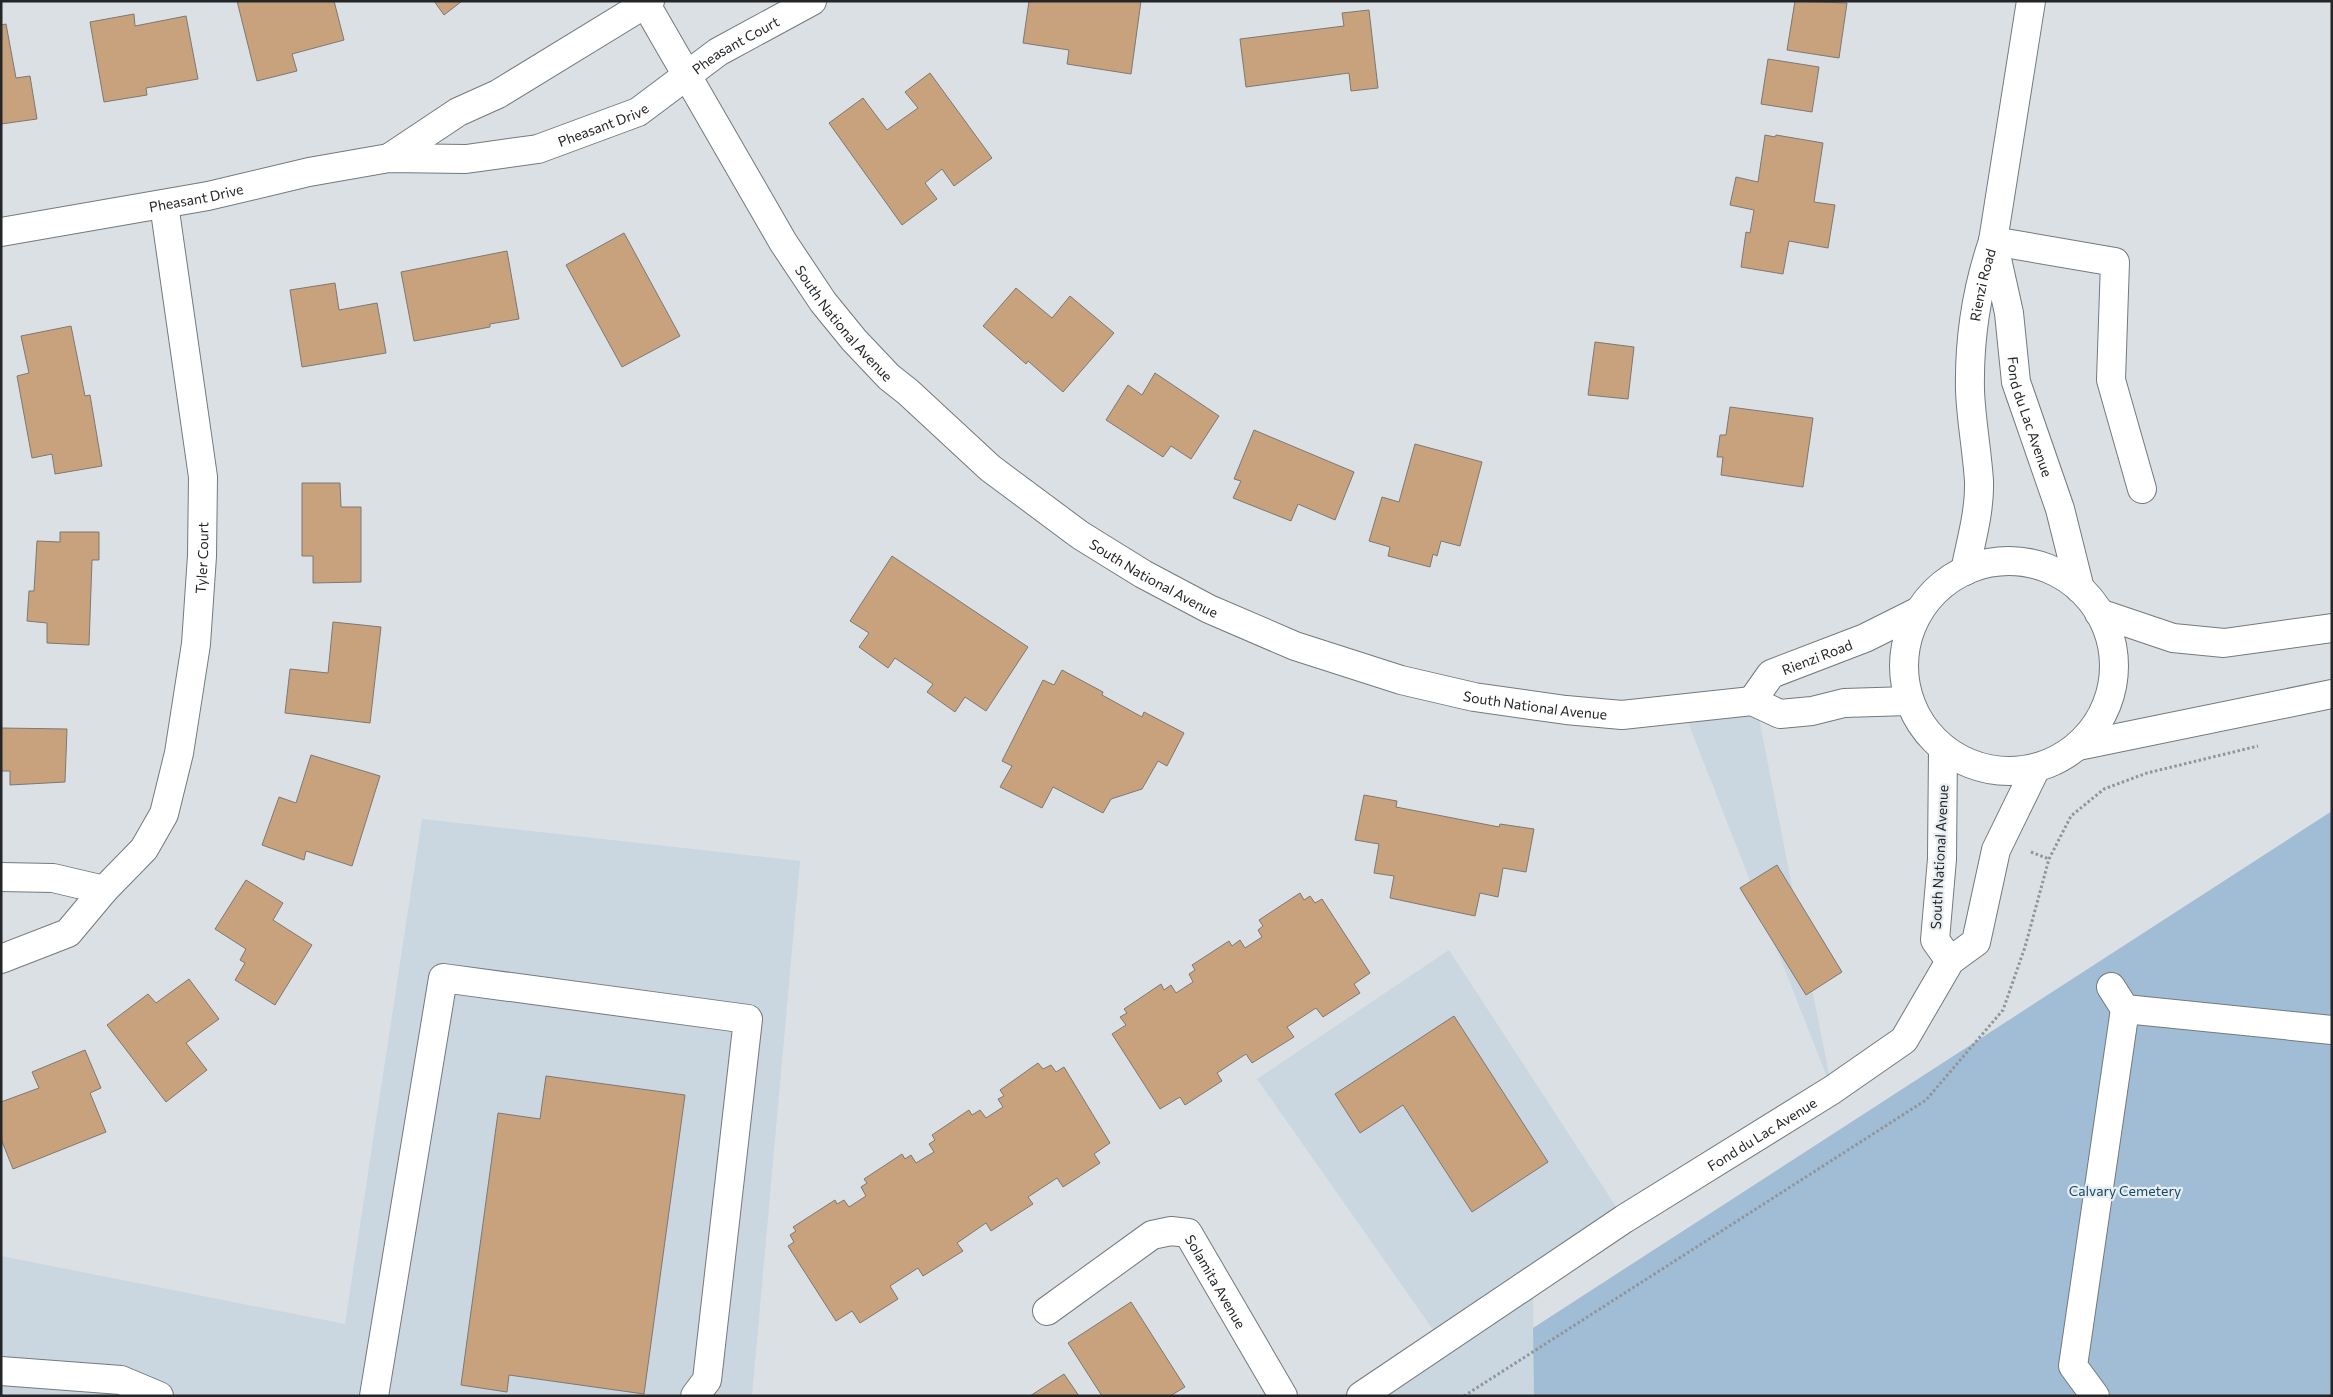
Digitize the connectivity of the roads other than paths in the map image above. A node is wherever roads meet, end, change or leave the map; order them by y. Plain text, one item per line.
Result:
1 (812, 1) edge
2 (2031, 1) edge
3 (646, 3) edge
4 (686, 75) junction
5 (389, 158) junction
6 (164, 204) junction
7 (1, 232) edge
8 (1993, 240) junction
9 (2142, 489) dead end
10 (1965, 571) junction
11 (2080, 589) junction
12 (1919, 611) junction
13 (2099, 613) junction
14 (2332, 628) edge
15 (2332, 694) edge
16 (1752, 701) junction
17 (1909, 701) junction
18 (2078, 746) junction
19 (1943, 749) junction
20 (2036, 768) junction
21 (1, 876) edge
22 (104, 890) junction
23 (1, 959) edge
24 (1950, 961) junction
25 (2332, 1030) edge
26 (1047, 1311) dead end
27 (1, 1371) edge
28 (159, 1396) edge
29 (374, 1396) edge
30 (695, 1396) edge
31 (1283, 1396) edge
32 (1361, 1396) edge
33 (2095, 1396) edge

1 - 4 street, Pheasant Court
2 - 8 street, Rienzi Road
3 - 4 street, South National Avenue
3 - 5 street, Pheasant Drive
4 - 5 street, Pheasant Drive
4 - 16 street, South National Avenue
5 - 6 street, Pheasant Drive
6 - 7 street, Pheasant Drive
6 - 22 street, Tyler Court
8 - 9 street
8 - 10 street, Rienzi Road
8 - 11 street, Fond du Lac Avenue
10 - 11 street
10 - 12 street
11 - 13 street
12 - 16 street, Rienzi Road
12 - 17 street
13 - 14 street
13 - 18 street
15 - 18 street
16 - 17 street
17 - 19 street
18 - 20 street
19 - 20 street
19 - 24 street, South National Avenue
20 - 24 street, Fond du Lac Avenue
21 - 22 street
22 - 23 street, Tyler Court
24 - 32 street, Fond du Lac Avenue
25 - 33 street
26 - 31 street, Solamita Avenue
27 - 28 street
29 - 30 street

